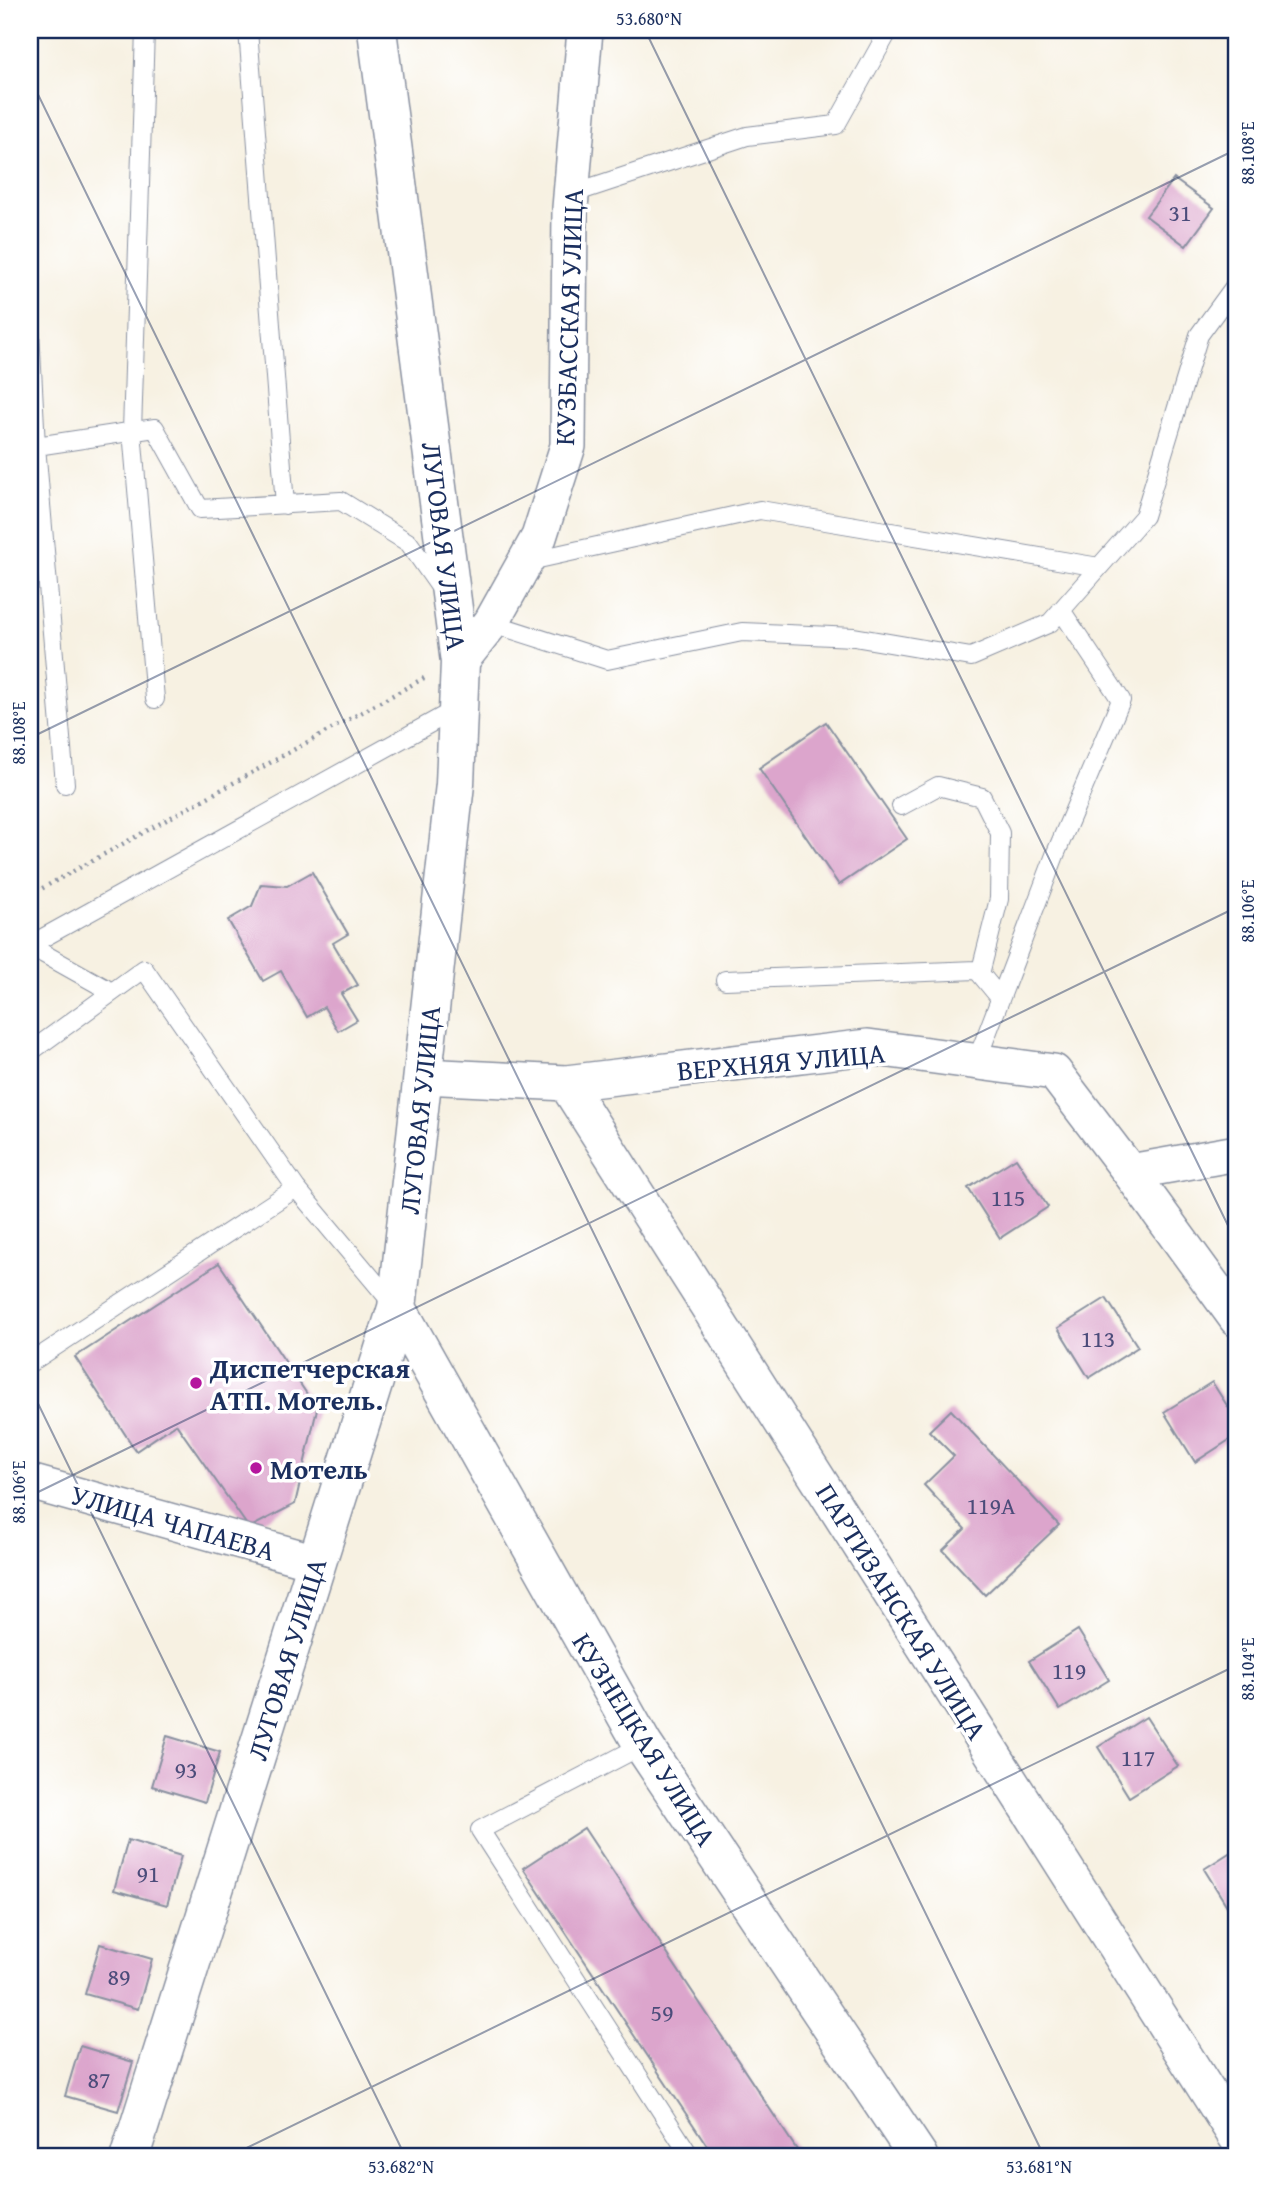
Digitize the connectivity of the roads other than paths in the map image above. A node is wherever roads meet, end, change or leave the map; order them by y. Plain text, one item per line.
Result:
1 (145, 30) edge
2 (248, 30) edge
3 (377, 30) edge
4 (585, 30) edge
5 (889, 30) edge
6 (571, 194) junction
7 (1237, 283) edge
8 (30, 330) edge
9 (132, 431) junction
10 (33, 446) edge
11 (285, 505) junction
12 (525, 562) junction
13 (1099, 567) junction
14 (454, 607) junction
15 (1061, 610) junction
16 (491, 623) junction
17 (460, 660) junction
18 (155, 699) dead end
19 (458, 708) junction
20 (65, 784) dead end
21 (901, 806) dead end
22 (30, 945) edge
23 (980, 974) junction
24 (725, 980) dead end
25 (112, 992) junction
26 (1000, 998) junction
27 (30, 1052) edge
28 (977, 1060) junction
29 (423, 1076) junction
30 (566, 1083) junction
31 (1237, 1153) edge
32 (1130, 1172) junction
33 (296, 1188) junction
34 (397, 1308) junction
35 (1237, 1319) edge
36 (30, 1363) edge
37 (30, 1482) edge
38 (316, 1562) junction
39 (643, 1745) junction
40 (1237, 2138) edge
41 (130, 2156) edge
42 (690, 2156) edge
43 (918, 2156) edge

1 - 9 lane
2 - 11 lane
3 - 14 main road, ЛУГОВАЯ УЛИЦА
4 - 6 street, КУЗБАССКАЯ УЛИЦА
5 - 6 lane
6 - 12 street, КУЗБАССКАЯ УЛИЦА
7 - 13 lane
8 - 10 lane
9 - 10 lane
9 - 11 lane
9 - 18 lane
10 - 20 lane
11 - 14 lane
12 - 13 lane
12 - 16 street, КУЗБАССКАЯ УЛИЦА
13 - 15 lane
14 - 17 main road, ЛУГОВАЯ УЛИЦА
15 - 16 lane
15 - 26 lane
16 - 17 street, КУЗБАССКАЯ УЛИЦА
17 - 19 main road, ЛУГОВАЯ УЛИЦА
19 - 22 lane
19 - 29 main road, ЛУГОВАЯ УЛИЦА
21 - 23 lane
22 - 25 lane
23 - 24 lane
23 - 26 lane
25 - 27 lane
25 - 33 lane
26 - 28 lane
28 - 30 street, ВЕРХНЯЯ УЛИЦА
28 - 32 street, ВЕРХНЯЯ УЛИЦА
29 - 30 street, ВЕРХНЯЯ УЛИЦА
29 - 34 main road, ЛУГОВАЯ УЛИЦА
30 - 40 street, ПАРТИЗАНСКАЯ УЛИЦА
31 - 32 street
32 - 35 street, ВЕРХНЯЯ УЛИЦА
33 - 34 lane
33 - 36 lane
34 - 38 main road, ЛУГОВАЯ УЛИЦА
34 - 39 main road, КУЗНЕЦКАЯ УЛИЦА
37 - 38 street, УЛИЦА ЧАПАЕВА
38 - 41 main road, ЛУГОВАЯ УЛИЦА
39 - 42 lane
39 - 43 main road, КУЗНЕЦКАЯ УЛИЦА

